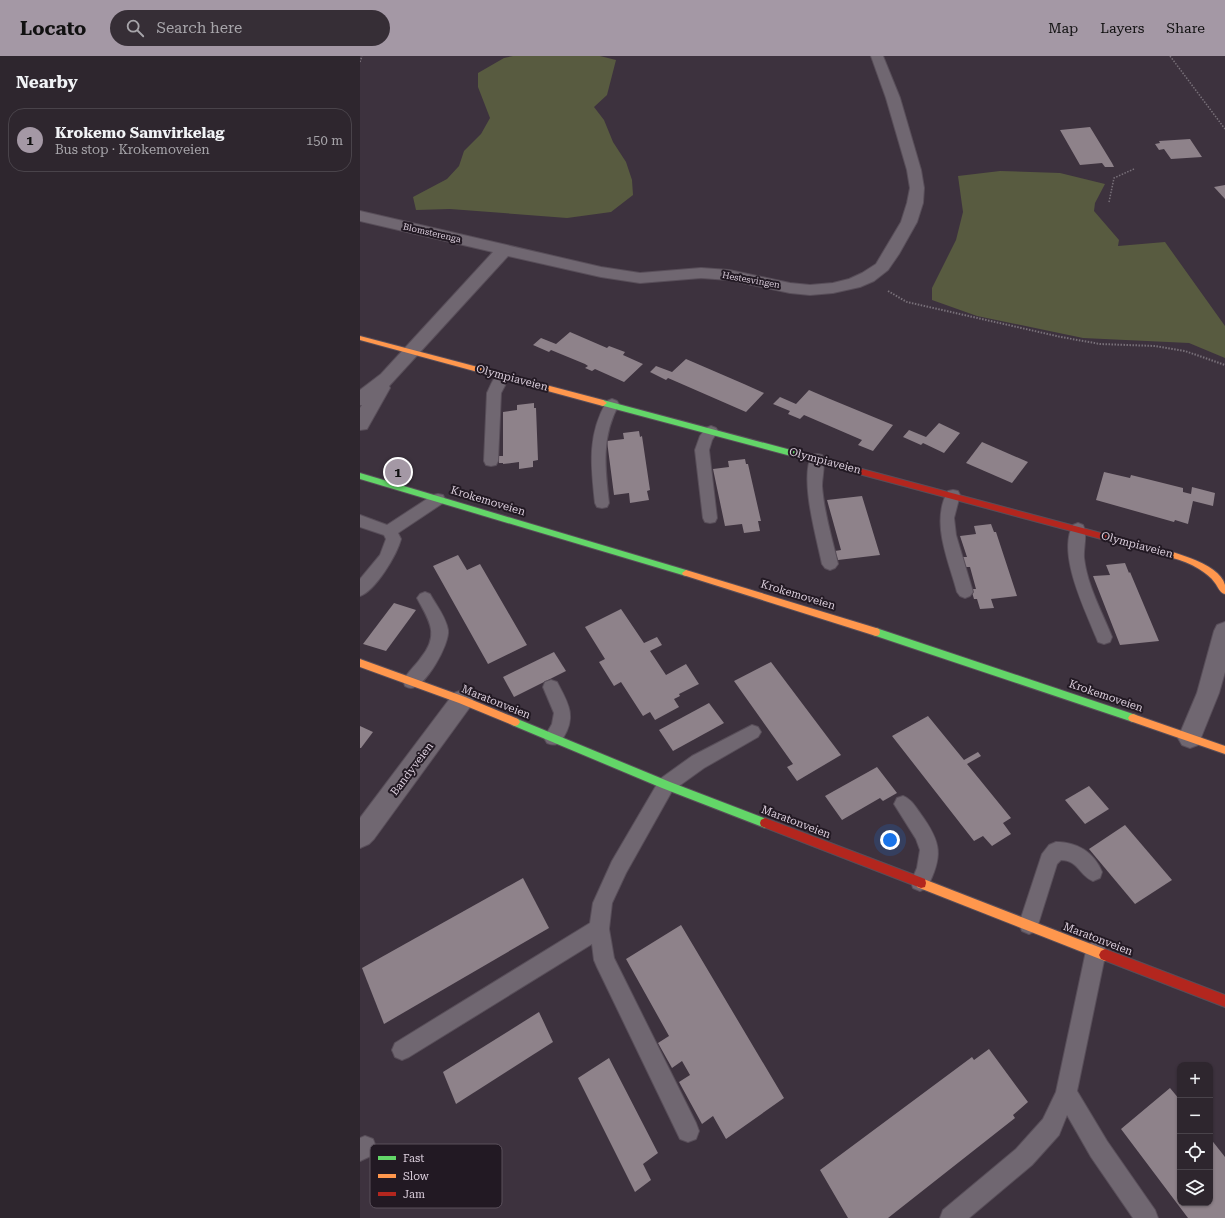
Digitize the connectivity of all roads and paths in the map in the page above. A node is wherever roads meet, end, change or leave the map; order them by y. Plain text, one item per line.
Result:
1 (362, 56) edge
2 (876, 56) edge
3 (1170, 56) edge
4 (360, 62) edge
5 (1225, 129) edge
6 (1134, 169) dead end
7 (1109, 202) dead end
8 (360, 216) edge
9 (504, 250) junction
10 (868, 277) junction
11 (360, 338) edge
12 (412, 351) junction
13 (1225, 365) edge
14 (503, 376) junction
15 (387, 378) junction
16 (360, 399) edge
17 (612, 404) junction
18 (360, 424) edge
19 (711, 431) junction
20 (817, 459) junction
21 (491, 461) dead end
22 (360, 476) edge
23 (953, 496) junction
24 (438, 499) junction
25 (602, 503) dead end
26 (710, 518) dead end
27 (360, 521) edge
28 (1078, 529) junction
29 (389, 531) junction
30 (830, 564) dead end
31 (360, 590) edge
32 (1225, 591) edge
33 (965, 592) dead end
34 (426, 598) dead end
35 (1225, 631) edge
36 (1104, 637) dead end
37 (1221, 661) edge
38 (360, 663) edge
39 (411, 681) junction
40 (551, 687) dead end
41 (462, 700) junction
42 (752, 732) dead end
43 (553, 738) junction
44 (1190, 738) junction
45 (1225, 750) edge
46 (666, 784) junction
47 (903, 804) dead end
48 (360, 836) edge
49 (1093, 872) dead end
50 (920, 882) junction
51 (1028, 924) junction
52 (599, 930) junction
53 (1096, 951) junction
54 (1225, 1001) edge
55 (402, 1050) dead end
56 (1066, 1093) junction
57 (688, 1131) dead end
58 (951, 1218) edge
59 (1147, 1218) edge

1 - 4 path
2 - 10 street, Hestesvingen
3 - 5 path
6 - 7 path
8 - 9 street, Blomsterenga
9 - 10 street, Hestesvingen
9 - 12 street
10 - 13 path
11 - 12 street, Olympiaveien
12 - 14 street, Olympiaveien
12 - 15 street
14 - 17 street, Olympiaveien
14 - 21 lane
15 - 16 street
15 - 18 street
17 - 19 street, Olympiaveien
17 - 25 lane
19 - 20 street, Olympiaveien
19 - 26 lane
20 - 23 street, Olympiaveien
20 - 30 lane
22 - 24 street, Krokemoveien
23 - 28 street, Olympiaveien
23 - 33 lane
24 - 29 lane
24 - 44 street, Krokemoveien
27 - 29 lane
28 - 32 street, Olympiaveien
28 - 36 lane
29 - 31 lane
34 - 39 lane
35 - 37 street
37 - 44 street
38 - 39 street, Maratonveien
39 - 41 street, Maratonveien
40 - 43 lane
41 - 43 street, Maratonveien
41 - 48 street, Bandyveien
42 - 46 lane
43 - 46 street, Maratonveien
44 - 45 street, Krokemoveien
46 - 50 street, Maratonveien
46 - 52 lane
47 - 50 lane
49 - 51 lane
50 - 51 street, Maratonveien
51 - 53 street, Maratonveien
52 - 55 lane
52 - 57 lane
53 - 54 street, Maratonveien
53 - 56 lane
56 - 58 lane
56 - 59 lane

